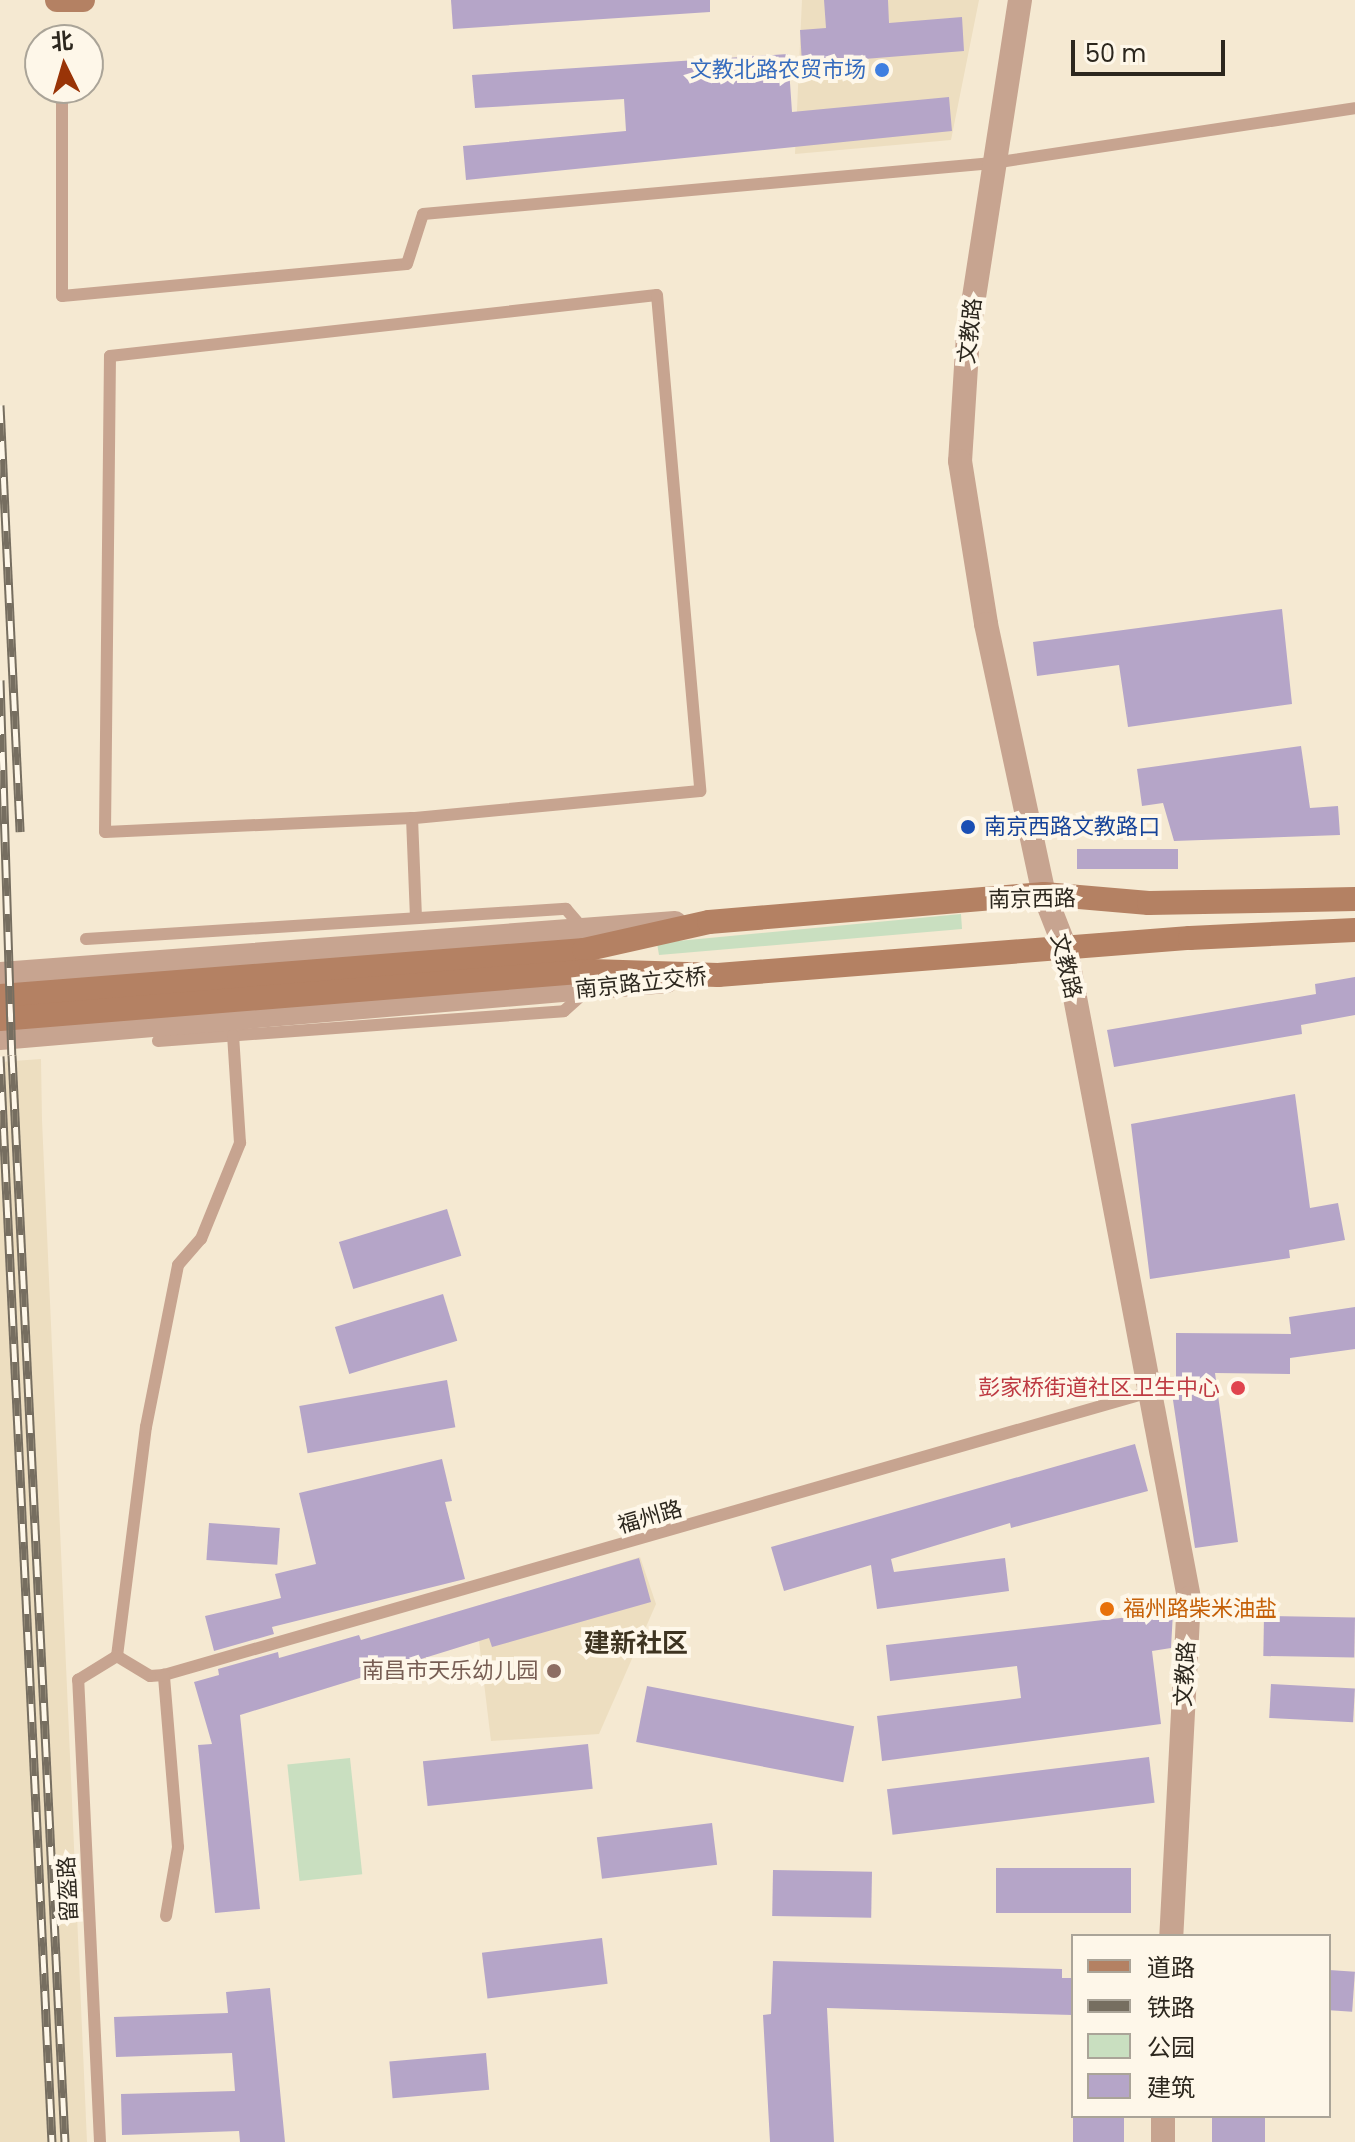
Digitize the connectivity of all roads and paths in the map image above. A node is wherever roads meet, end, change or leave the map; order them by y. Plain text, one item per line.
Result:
1 (83, 0) edge
2 (1020, 0) edge
3 (57, 1) edge
4 (62, 104) edge
5 (1355, 108) edge
6 (993, 163) junction
7 (412, 818) junction
8 (1044, 894) junction
9 (1355, 899) edge
10 (416, 918) junction
11 (709, 922) junction
12 (581, 926) junction
13 (1355, 930) edge
14 (86, 939) dead end
15 (1066, 950) junction
16 (0, 974) edge
17 (718, 975) junction
18 (587, 990) junction
19 (0, 996) edge
20 (0, 1019) edge
21 (233, 1035) junction
22 (0, 1038) edge
23 (158, 1041) dead end
24 (1146, 1393) junction
25 (117, 1656) junction
26 (164, 1675) junction
27 (166, 1916) dead end
28 (1171, 1934) edge
29 (1163, 2118) edge
30 (100, 2142) edge
31 (1163, 2142) edge

1 - 3 main road
2 - 6 street, 文教路
4 - 6 lane
5 - 6 lane
6 - 8 street, 文教路
7 - 7 lane
7 - 10 lane
8 - 9 main road, 南京西路
8 - 11 main road, 南京西路
8 - 15 street, 文教路
10 - 12 lane
10 - 14 lane
11 - 12 street
11 - 19 main road, 南京路立交桥
12 - 16 street
13 - 15 main road
15 - 17 main road
15 - 24 street, 文教路
17 - 18 street, 南京路立交桥
17 - 20 main road, 南京路立交桥
18 - 21 lane
18 - 22 street, 南京路立交桥
21 - 23 lane
21 - 25 lane
24 - 26 lane, 福州路
24 - 28 street, 文教路
25 - 26 lane
25 - 30 lane, 留盔路
26 - 27 lane
29 - 31 street

